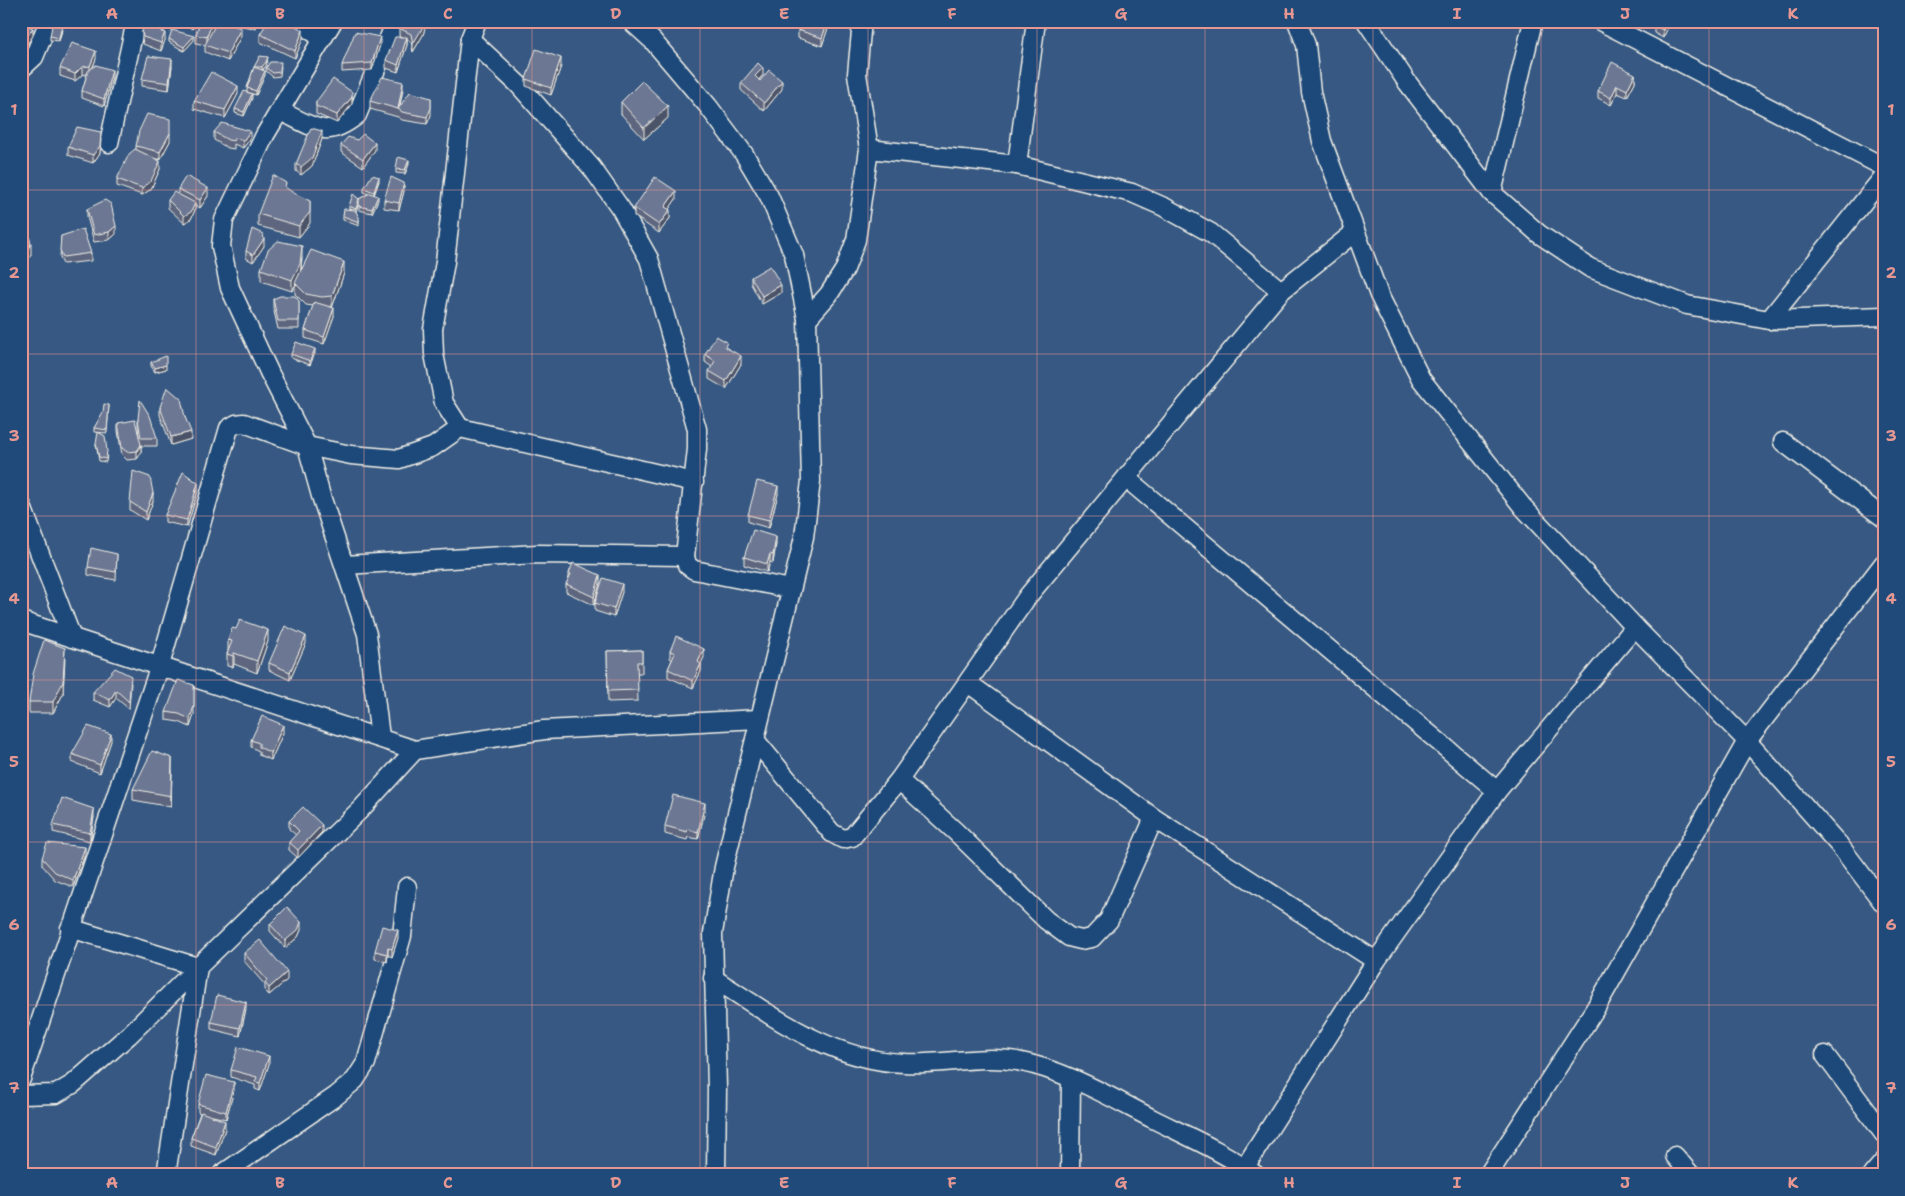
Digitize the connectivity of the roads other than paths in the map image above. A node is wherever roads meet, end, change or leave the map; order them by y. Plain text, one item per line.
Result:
1 (48, 21) edge
2 (136, 21) edge
3 (296, 21) edge
4 (332, 21) edge
5 (396, 21) edge
6 (477, 21) edge
7 (631, 21) edge
8 (862, 21) edge
9 (1036, 21) edge
10 (1298, 21) edge
11 (1366, 21) edge
12 (1533, 21) edge
13 (1600, 21) edge
14 (322, 38) junction
15 (470, 39) junction
16 (21, 69) edge
17 (280, 111) junction
18 (109, 144) dead end
19 (869, 148) junction
20 (1017, 165) junction
21 (1884, 167) edge
22 (1884, 176) edge
23 (1492, 193) junction
24 (1355, 232) junction
25 (1281, 291) junction
26 (1884, 316) edge
27 (808, 319) junction
28 (1769, 320) junction
29 (460, 428) junction
30 (1783, 442) dead end
31 (307, 446) junction
32 (1126, 478) junction
33 (694, 482) junction
34 (21, 504) edge
35 (1884, 518) edge
36 (685, 556) junction
37 (1884, 562) edge
38 (344, 565) junction
39 (791, 589) junction
40 (21, 621) edge
41 (1635, 627) junction
42 (72, 638) junction
43 (160, 665) junction
44 (968, 683) junction
45 (759, 719) junction
46 (380, 738) junction
47 (755, 740) junction
48 (1747, 741) junction
49 (415, 750) junction
50 (899, 780) junction
51 (1497, 791) junction
52 (1154, 818) junction
53 (407, 887) dead end
54 (1882, 897) edge
55 (70, 928) junction
56 (1376, 961) junction
57 (198, 967) junction
58 (713, 978) junction
59 (1825, 1055) dead end
60 (21, 1079) edge
61 (1071, 1079) junction
62 (21, 1095) edge
63 (1884, 1134) edge
64 (1675, 1156) dead end
65 (1884, 1161) edge
66 (1251, 1171) edge
67 (1491, 1174) edge
68 (166, 1175) edge
69 (221, 1175) edge
70 (716, 1175) edge
71 (1070, 1175) edge
72 (1691, 1175) edge
73 (1872, 1175) edge

1 - 16 street
2 - 18 street
3 - 14 street
4 - 14 street
5 - 17 street
6 - 15 street
7 - 27 street
8 - 19 street
9 - 20 street
10 - 24 street
11 - 23 street
12 - 23 street
13 - 21 street
14 - 17 street
15 - 29 street
15 - 33 street
17 - 31 street
19 - 20 street
19 - 27 street
20 - 25 street
22 - 28 street
23 - 28 street
24 - 25 street
24 - 41 street
25 - 32 street
26 - 28 street
27 - 39 street
29 - 31 street
29 - 33 street
30 - 35 street
31 - 38 street
31 - 43 street
32 - 44 street
32 - 51 street
33 - 36 street
34 - 42 street
36 - 38 street
36 - 39 street
37 - 48 street
38 - 46 street
39 - 45 street
40 - 42 street
41 - 48 street
41 - 51 street
42 - 43 street
43 - 46 street
43 - 55 street
44 - 50 street
44 - 52 street
45 - 47 street
45 - 49 street
46 - 49 street
47 - 50 street
47 - 58 street
48 - 54 street
48 - 67 street
49 - 57 street
50 - 52 street
51 - 56 street
52 - 56 street
53 - 69 street
55 - 57 street
55 - 60 street
56 - 66 street
57 - 62 street
57 - 68 street
58 - 61 street
58 - 70 street
59 - 63 street
61 - 66 street
61 - 71 street
64 - 72 street
65 - 73 street

